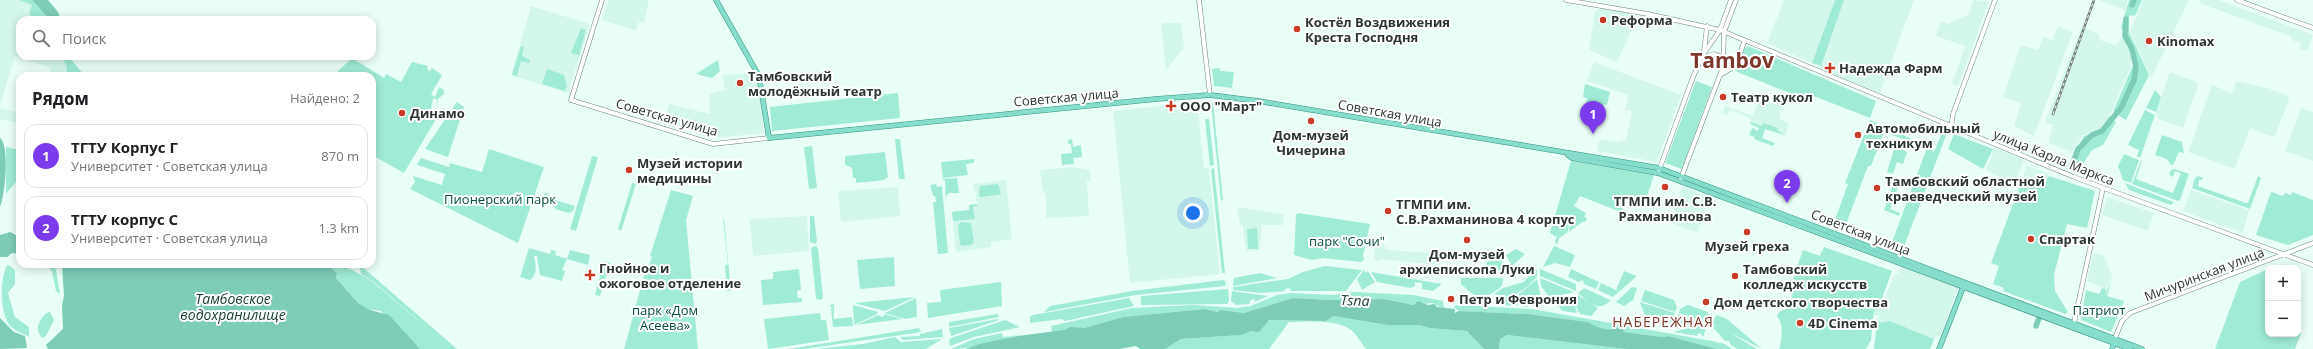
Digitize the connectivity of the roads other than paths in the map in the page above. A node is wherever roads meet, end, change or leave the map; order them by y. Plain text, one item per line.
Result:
1 (602, 0) edge
2 (716, 0) edge
3 (1200, 0) edge
4 (1566, 0) edge
5 (1731, 0) edge
6 (1736, 0) edge
7 (1995, 0) edge
8 (2238, 0) edge
9 (1707, 26) junction
10 (2313, 28) edge
11 (1722, 31) junction
12 (1745, 40) junction
13 (1704, 53) junction
14 (1701, 59) junction
15 (1724, 63) junction
16 (1720, 75) junction
17 (1210, 96) junction
18 (1951, 128) junction
19 (769, 138) junction
20 (1659, 170) junction
21 (1681, 178) junction
22 (2103, 188) junction
23 (2313, 243) edge
24 (2284, 254) junction
25 (2313, 265) edge
26 (1964, 285) junction
27 (2073, 325) junction
28 (2113, 341) junction
29 (1939, 349) edge
30 (2112, 349) edge
31 (2130, 349) edge
32 (2142, 349) edge

1 - 19 main road, Советская улица
2 - 19 main road
3 - 17 main road
4 - 9 main road, улица Карла Маркса
5 - 11 main road
6 - 11 main road
7 - 18 main road
8 - 10 main road
9 - 11 main road, улица Карла Маркса
9 - 13 main road
11 - 12 main road, улица Карла Маркса
11 - 13 main road
11 - 15 main road
12 - 16 main road
12 - 18 main road, улица Карла Маркса
13 - 14 main road
14 - 15 main road
14 - 20 main road
15 - 16 main road
16 - 21 main road
17 - 19 main road, Советская улица
17 - 20 main road, Советская улица
18 - 22 main road, улица Карла Маркса
20 - 21 main road, Советская улица
21 - 26 main road, Советская улица
22 - 24 main road, улица Карла Маркса
22 - 27 main road
23 - 24 main road, Мичуринская улица
24 - 25 main road, улица Карла Маркса
24 - 28 main road, Мичуринская улица
26 - 27 main road, Советская улица
26 - 29 main road
27 - 28 main road, Советская улица
28 - 30 main road
28 - 31 main road
28 - 32 main road, Советская улица

